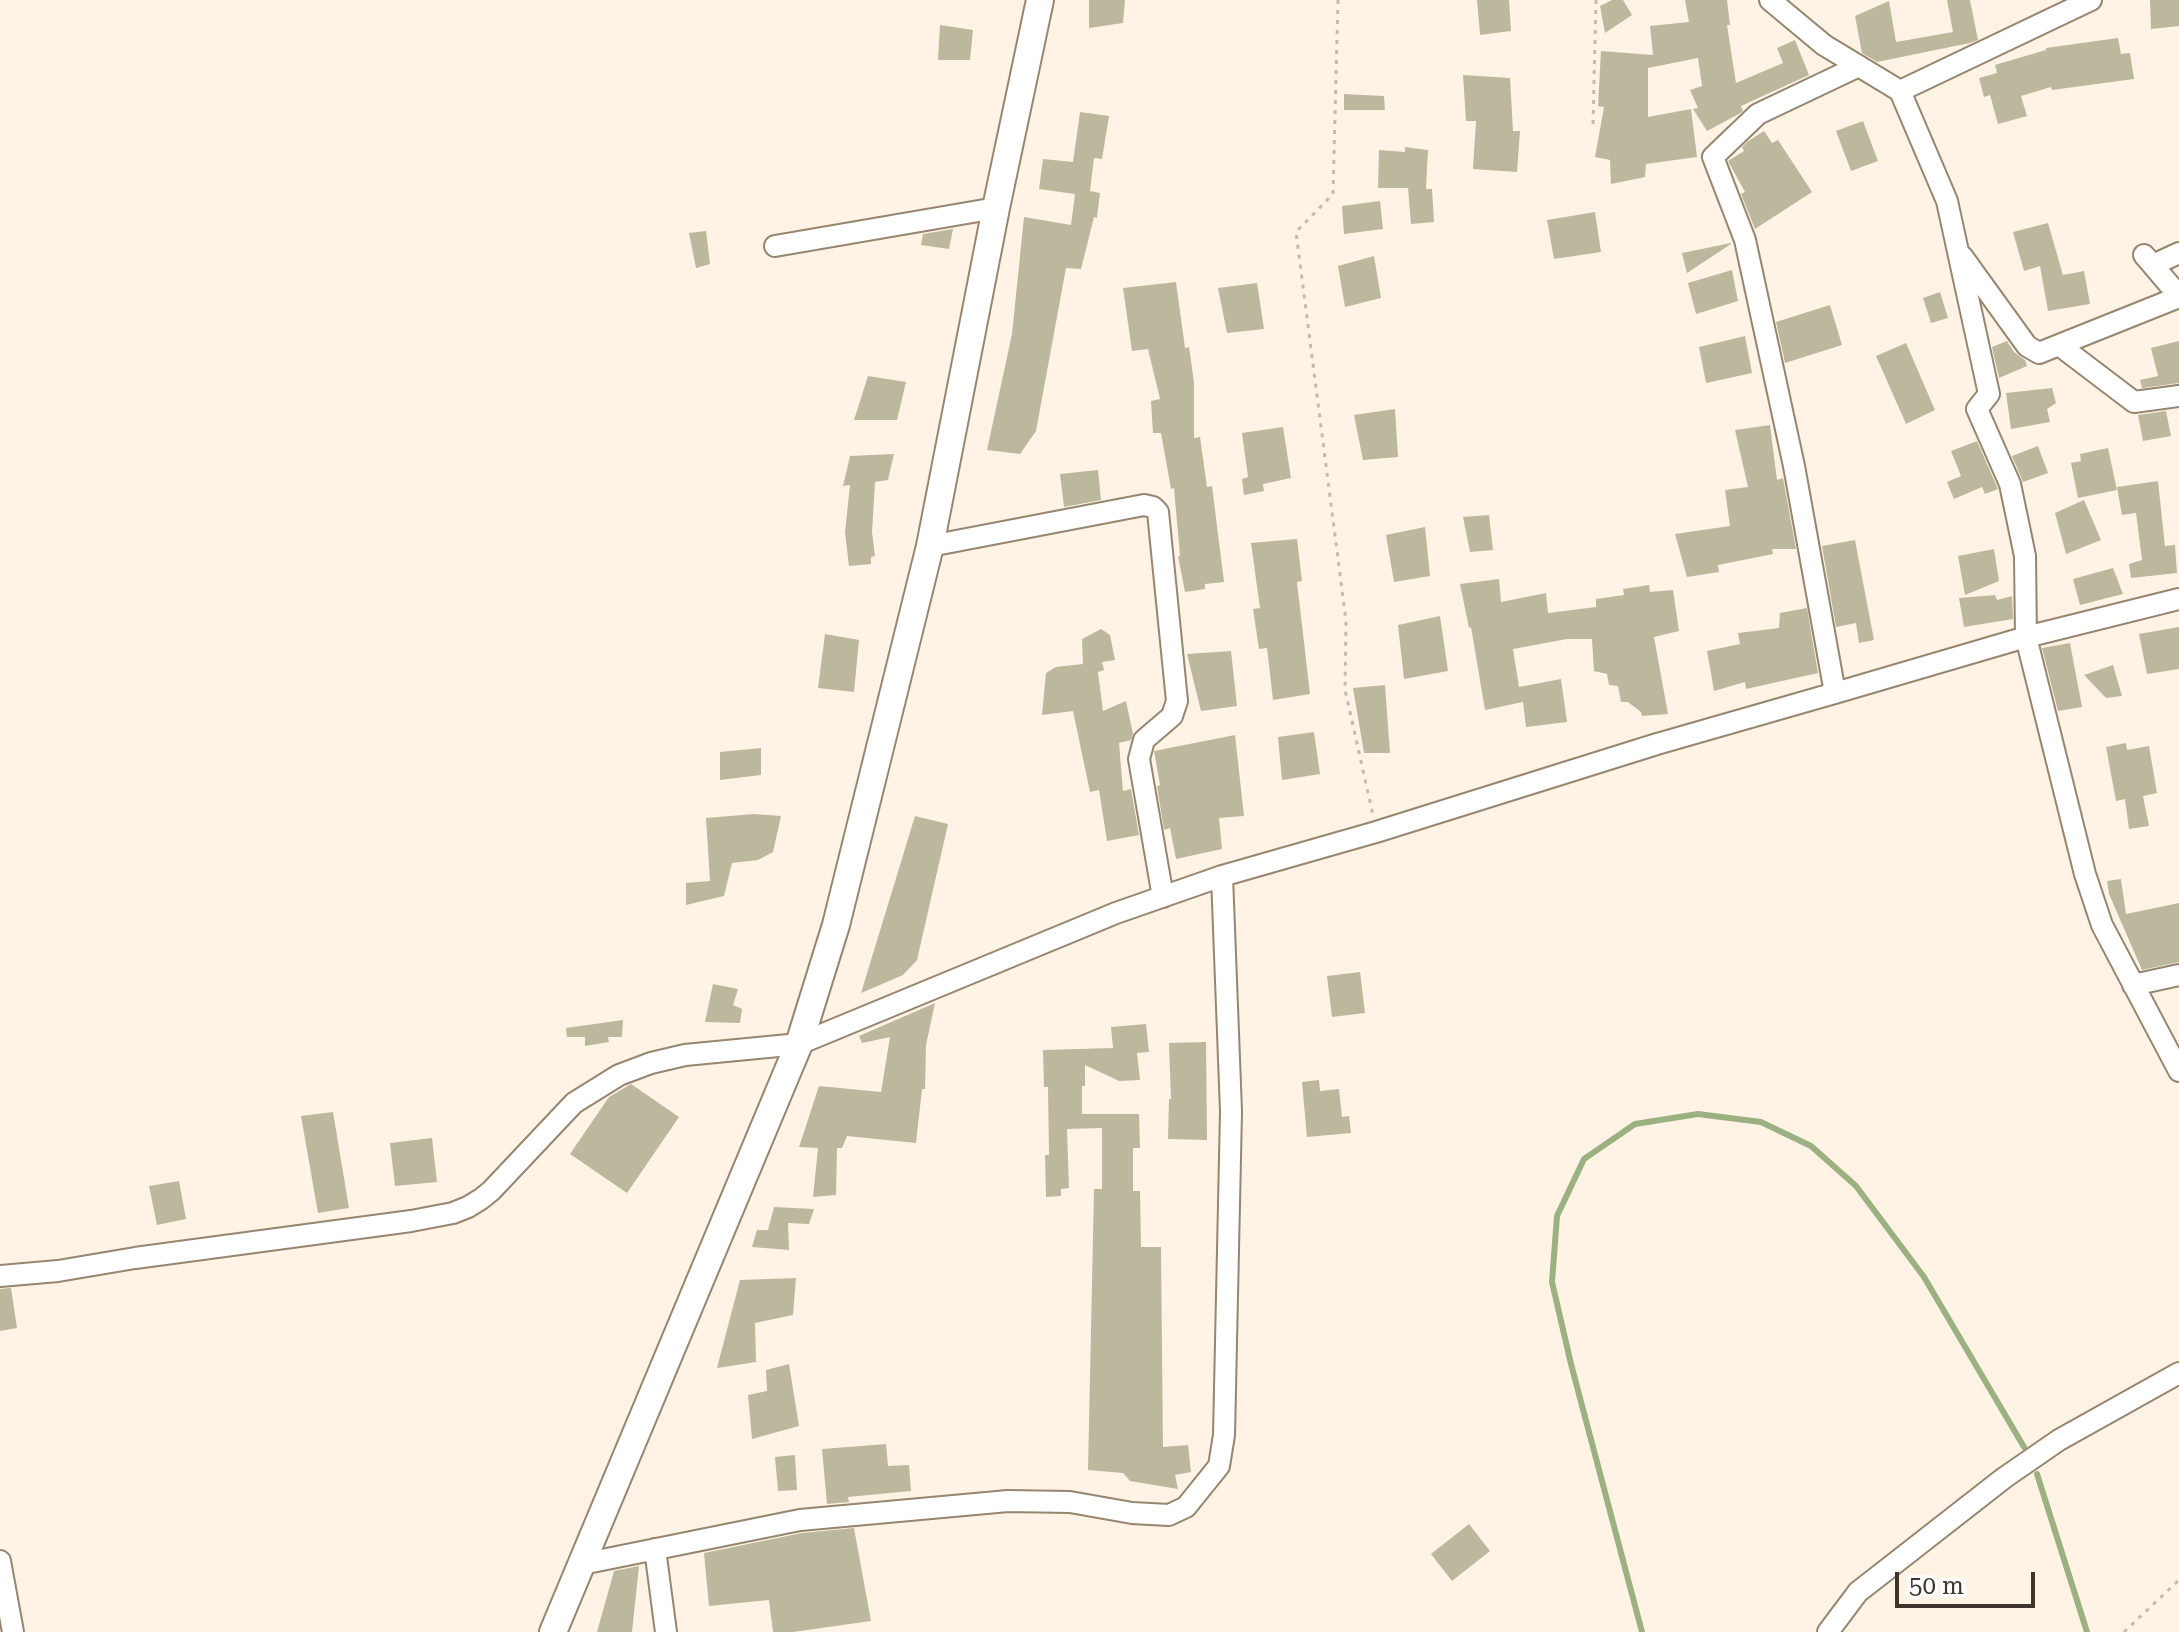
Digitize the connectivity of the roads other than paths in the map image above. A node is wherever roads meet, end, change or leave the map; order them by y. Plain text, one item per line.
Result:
1 (1040, 0) edge
2 (1770, 0) edge
3 (2091, 0) edge
4 (1859, 66) junction
5 (1900, 91) junction
6 (996, 208) junction
7 (775, 246) dead end
8 (1957, 248) junction
9 (2179, 253) edge
10 (2179, 296) edge
11 (2059, 345) junction
12 (2179, 396) edge
13 (930, 546) junction
14 (2179, 599) edge
15 (2026, 637) junction
16 (1835, 693) junction
17 (1222, 876) junction
18 (1163, 897) junction
19 (2179, 975) edge
20 (2133, 985) junction
21 (799, 1044) junction
22 (2179, 1071) edge
23 (0, 1276) edge
24 (2179, 1373) edge
25 (655, 1549) junction
26 (0, 1561) edge
27 (582, 1564) junction
28 (13, 1632) edge
29 (553, 1632) edge
30 (666, 1632) edge
31 (1828, 1632) edge

1 - 6 main road
2 - 4 street
3 - 5 street
4 - 5 street
4 - 16 street
5 - 8 street
6 - 7 street
6 - 13 main road
8 - 11 street
8 - 15 street
9 - 10 street
10 - 11 street
11 - 12 street
13 - 18 street
13 - 21 main road
14 - 15 street
15 - 16 street
15 - 20 street
16 - 17 street
17 - 18 street
17 - 25 street
18 - 21 street
19 - 20 street
20 - 22 street
21 - 23 street
21 - 27 main road
24 - 31 street
25 - 27 street
25 - 30 street
26 - 28 street
27 - 29 main road

